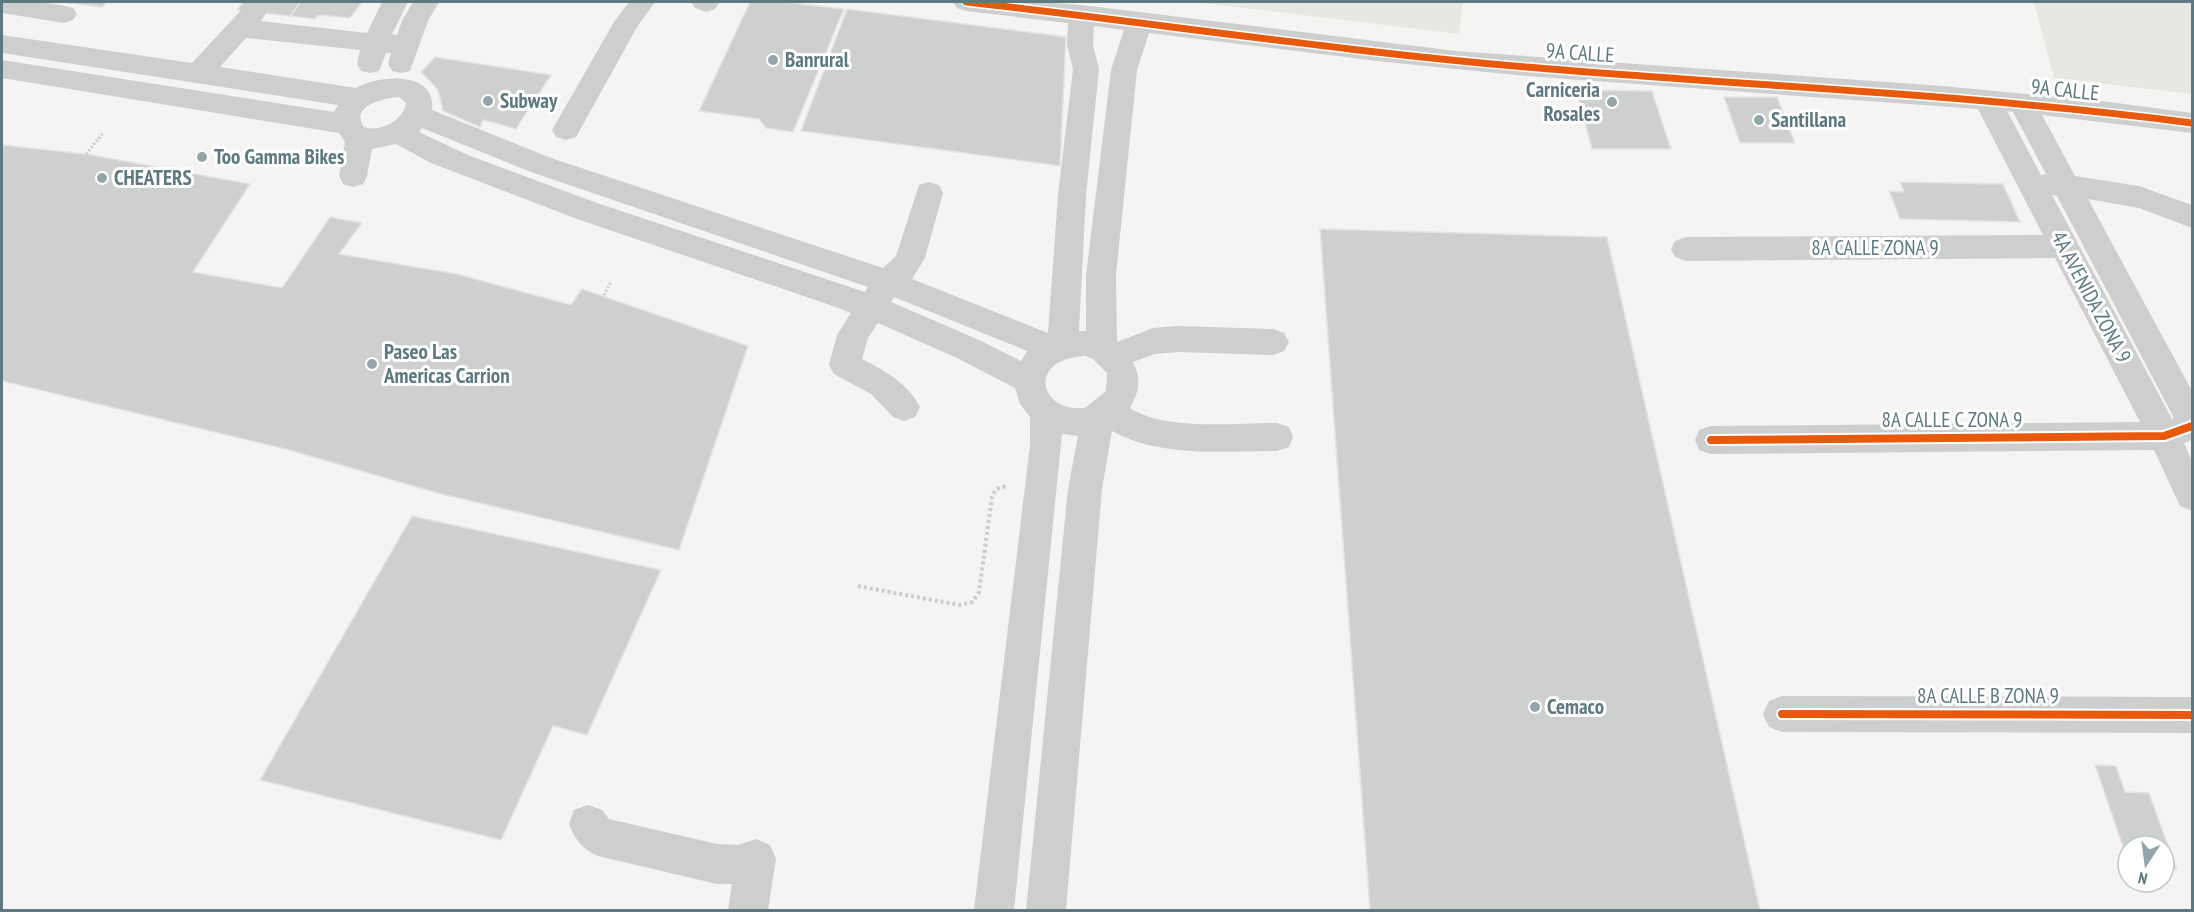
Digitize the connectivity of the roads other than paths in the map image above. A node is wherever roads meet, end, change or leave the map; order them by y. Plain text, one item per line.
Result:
1 (395, 2) edge
2 (426, 2) edge
3 (642, 2) edge
4 (966, 2) edge
5 (2, 4) edge
6 (1082, 14) junction
7 (1140, 21) junction
8 (375, 43) junction
9 (2, 44) edge
10 (406, 44) junction
11 (54, 52) junction
12 (2, 69) edge
13 (199, 73) junction
14 (397, 87) junction
15 (364, 95) junction
16 (1987, 100) junction
17 (2022, 104) junction
18 (2193, 123) edge
19 (408, 124) junction
20 (352, 130) junction
21 (566, 130) dead end
22 (353, 176) dead end
23 (2031, 183) junction
24 (2064, 185) junction
25 (929, 193) dead end
26 (2193, 217) edge
27 (2064, 246) junction
28 (1686, 249) dead end
29 (888, 282) junction
30 (871, 307) junction
31 (1273, 342) dead end
32 (1058, 346) junction
33 (1108, 353) junction
34 (1028, 380) junction
35 (904, 407) dead end
36 (1046, 413) junction
37 (1104, 414) junction
38 (2193, 421) edge
39 (2178, 431) edge
40 (1278, 437) dead end
41 (1711, 440) dead end
42 (2193, 496) edge
43 (1782, 714) dead end
44 (2193, 715) edge
45 (588, 824) dead end
46 (748, 910) edge
47 (994, 910) edge
48 (1046, 910) edge

1 - 8 street
2 - 10 street
3 - 21 street
4 - 6 street, 9A CALLE
5 - 11 street
6 - 7 street, 9A CALLE
6 - 32 street
7 - 16 street, 9A CALLE
7 - 33 street
8 - 10 street
8 - 13 street
8 - 15 street
9 - 11 street
10 - 14 street
11 - 13 street
12 - 20 street
13 - 15 street
14 - 15 street
14 - 19 street
15 - 20 street
16 - 17 street, 9A CALLE
16 - 23 street, 4A AVENIDA ZONA 9
17 - 18 street, 9A CALLE
17 - 24 street, 4A AVENIDA ZONA 9
19 - 20 street
19 - 29 street
19 - 30 street
20 - 22 street
23 - 24 street
23 - 27 street, 4A AVENIDA ZONA 9
24 - 26 street
24 - 38 street, 4A AVENIDA ZONA 9
25 - 29 street
27 - 28 street, 8A CALLE ZONA 9
27 - 39 street, 4A AVENIDA ZONA 9
29 - 30 street
29 - 32 street
30 - 34 street
30 - 35 street
31 - 33 street
32 - 33 street
32 - 34 street
33 - 37 street
34 - 36 street
36 - 37 street
36 - 47 street
37 - 40 street
37 - 48 street
39 - 41 street, 8A CALLE C ZONA 9
39 - 42 street, 4A AVENIDA ZONA 9
43 - 44 street, 8A CALLE B ZONA 9
45 - 46 street

